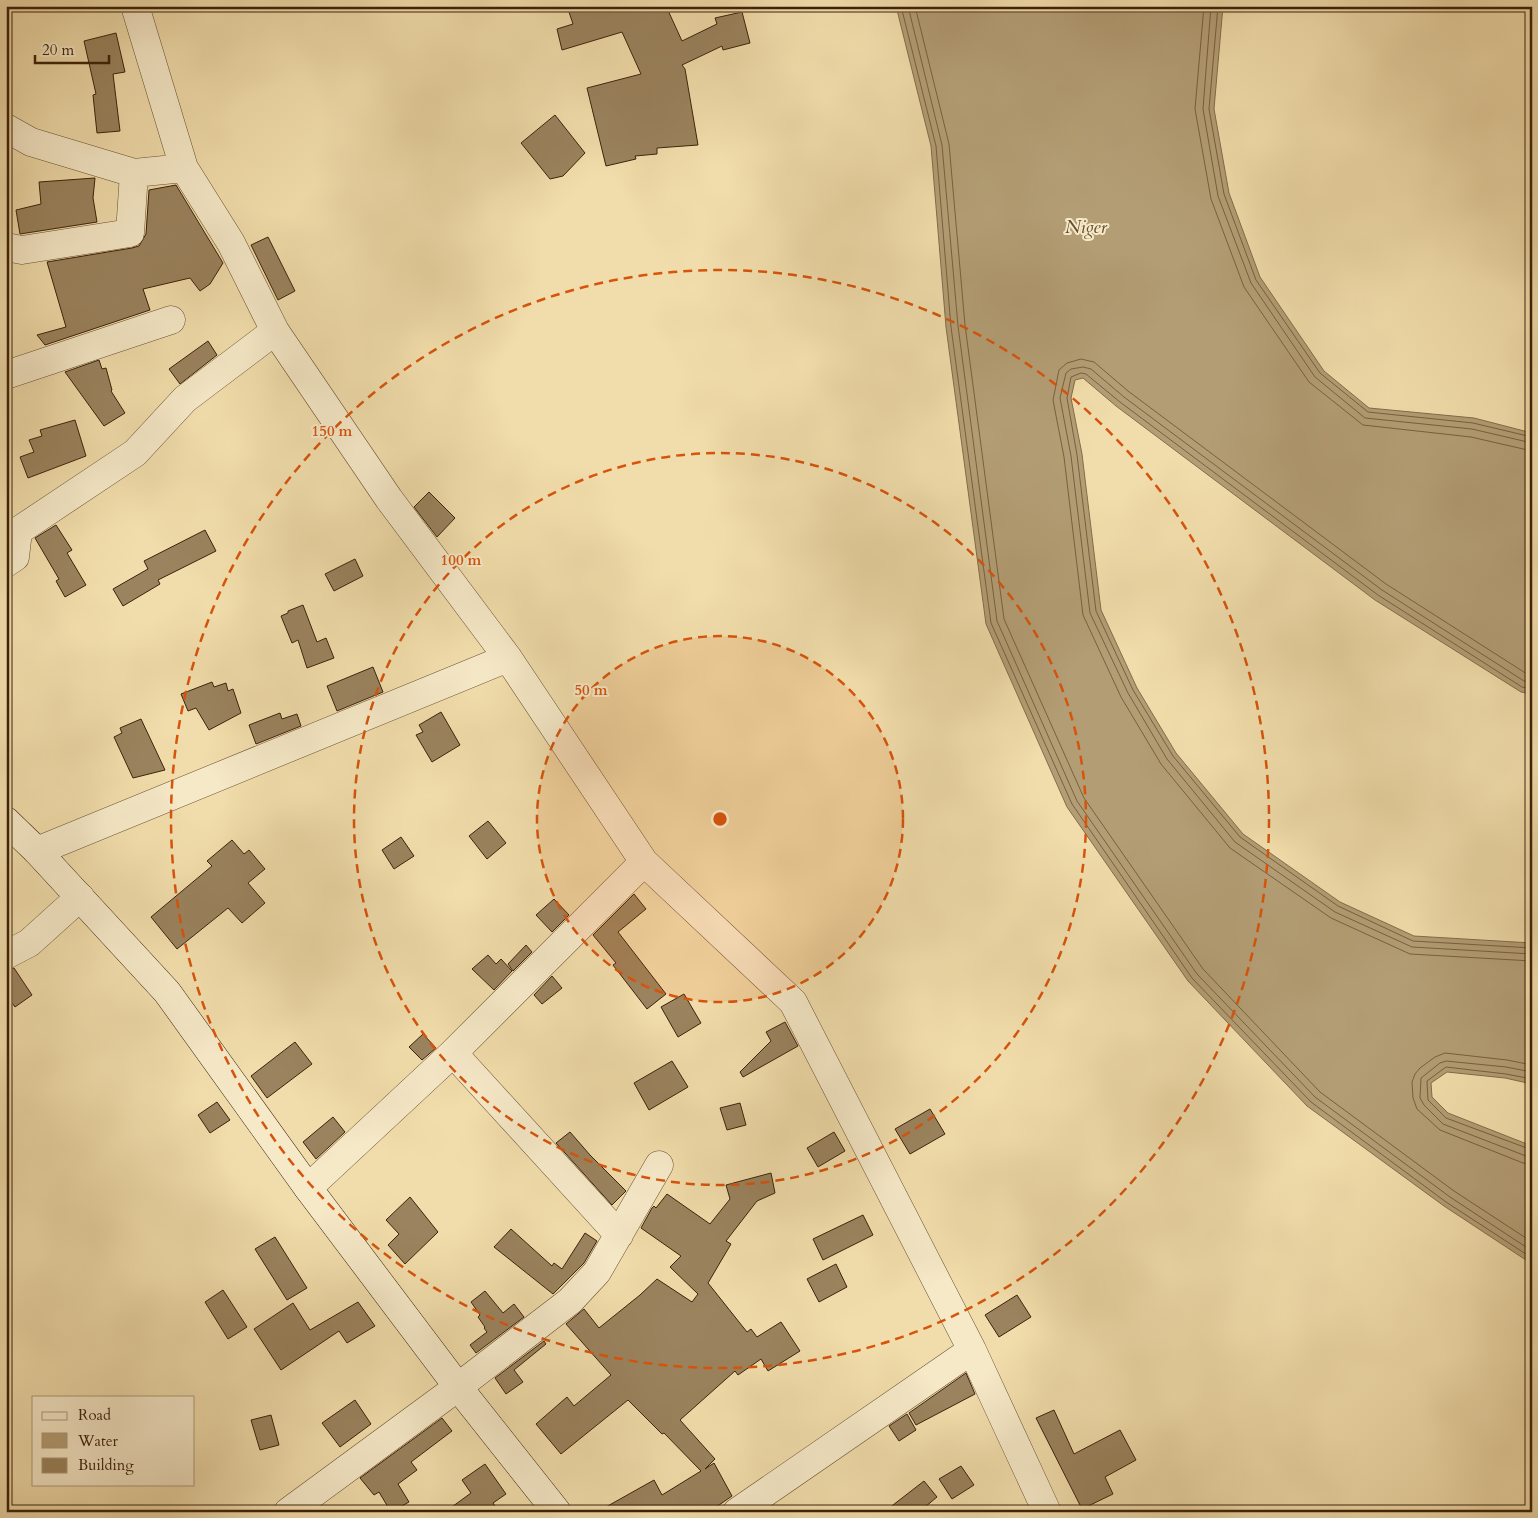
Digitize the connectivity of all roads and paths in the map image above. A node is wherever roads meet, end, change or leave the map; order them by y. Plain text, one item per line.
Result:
1 (135, 6) edge
2 (6, 128) edge
3 (184, 168) junction
4 (134, 173) junction
5 (6, 247) edge
6 (171, 320) dead end
7 (276, 331) junction
8 (6, 375) edge
9 (6, 563) edge
10 (508, 658) junction
11 (7, 823) edge
12 (37, 851) junction
13 (644, 862) junction
14 (80, 897) junction
15 (6, 955) edge
16 (453, 1053) junction
17 (659, 1165) dead end
18 (308, 1188) junction
19 (618, 1235) junction
20 (972, 1350) junction
21 (458, 1387) junction
22 (288, 1512) edge
23 (557, 1512) edge
24 (737, 1512) edge
25 (1047, 1512) edge

1 - 3 street
2 - 4 street
3 - 4 street
3 - 7 street
4 - 5 street
6 - 8 street
7 - 9 street
7 - 10 street
10 - 12 street
10 - 13 street
11 - 12 street
12 - 14 street
13 - 16 street
13 - 20 street
14 - 15 street
14 - 18 street
16 - 18 street
16 - 19 street
17 - 19 street
18 - 21 street
19 - 21 street
20 - 24 street
20 - 25 street
21 - 22 street
21 - 23 street

